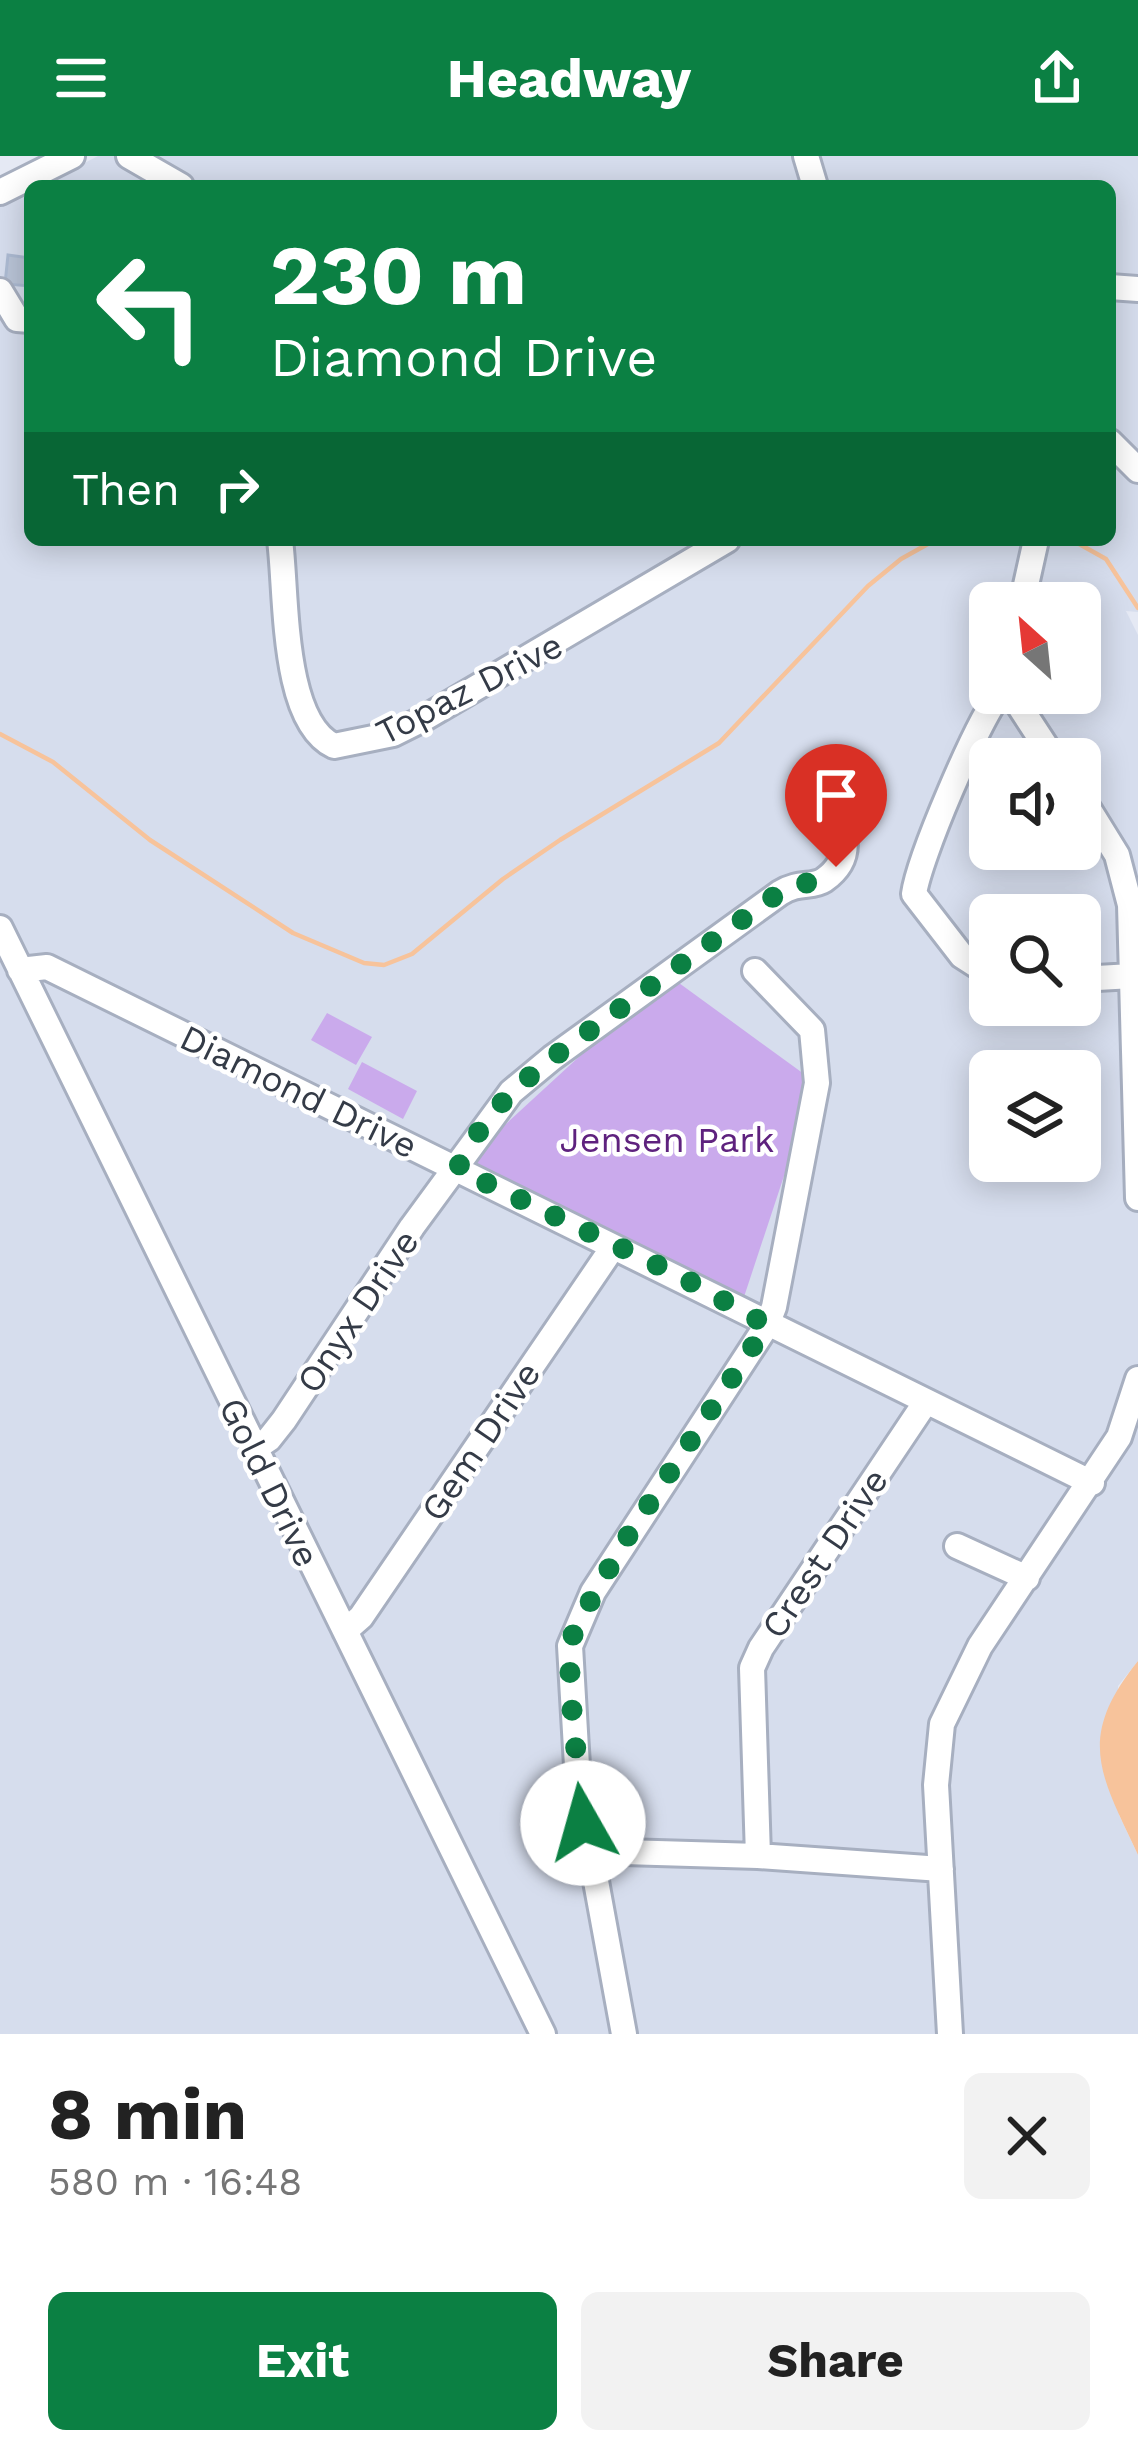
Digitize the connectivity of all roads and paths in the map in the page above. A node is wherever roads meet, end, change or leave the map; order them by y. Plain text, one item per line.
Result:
1 (72, 156) edge
2 (129, 156) edge
3 (24, 166) edge
4 (171, 180) edge
5 (0, 192) edge
6 (0, 291) edge
7 (24, 320) edge
8 (1116, 448) edge
9 (1138, 470) edge
10 (281, 546) edge
11 (717, 546) edge
12 (1034, 546) edge
13 (1026, 582) edge
14 (986, 714) edge
15 (826, 796) dead end
16 (1101, 829) edge
17 (0, 928) edge
18 (969, 960) edge
19 (20, 970) junction
20 (754, 971) dead end
21 (1132, 976) junction
22 (1101, 978) edge
23 (457, 1169) junction
24 (1138, 1198) edge
25 (613, 1247) junction
26 (767, 1325) junction
27 (1138, 1379) edge
28 (925, 1403) junction
29 (254, 1449) junction
30 (1092, 1483) junction
31 (957, 1546) dead end
32 (1027, 1578) junction
33 (345, 1631) junction
34 (590, 1851) junction
35 (758, 1856) junction
36 (941, 1869) junction
37 (540, 2033) edge
38 (624, 2034) edge
39 (950, 2034) edge

1 - 3 street
2 - 4 street
3 - 5 street
6 - 7 street
8 - 9 street
10 - 11 street, Topaz Drive
12 - 13 street
14 - 18 street
15 - 23 street, Onyx Drive
16 - 21 street
17 - 19 street, Gold Drive
19 - 23 street, Diamond Drive
19 - 29 street, Gold Drive
20 - 26 street
21 - 22 street
21 - 24 street
23 - 25 street, Diamond Drive
23 - 29 street, Onyx Drive
25 - 26 street, Diamond Drive
25 - 33 street, Gem Drive
26 - 28 street, Diamond Drive
26 - 34 street
27 - 30 street
28 - 30 street, Diamond Drive
28 - 35 street, Crest Drive
29 - 33 street, Gold Drive
30 - 32 street
31 - 32 street
32 - 36 street
33 - 37 street, Gold Drive
34 - 35 street
34 - 38 street
35 - 36 street
36 - 39 street

